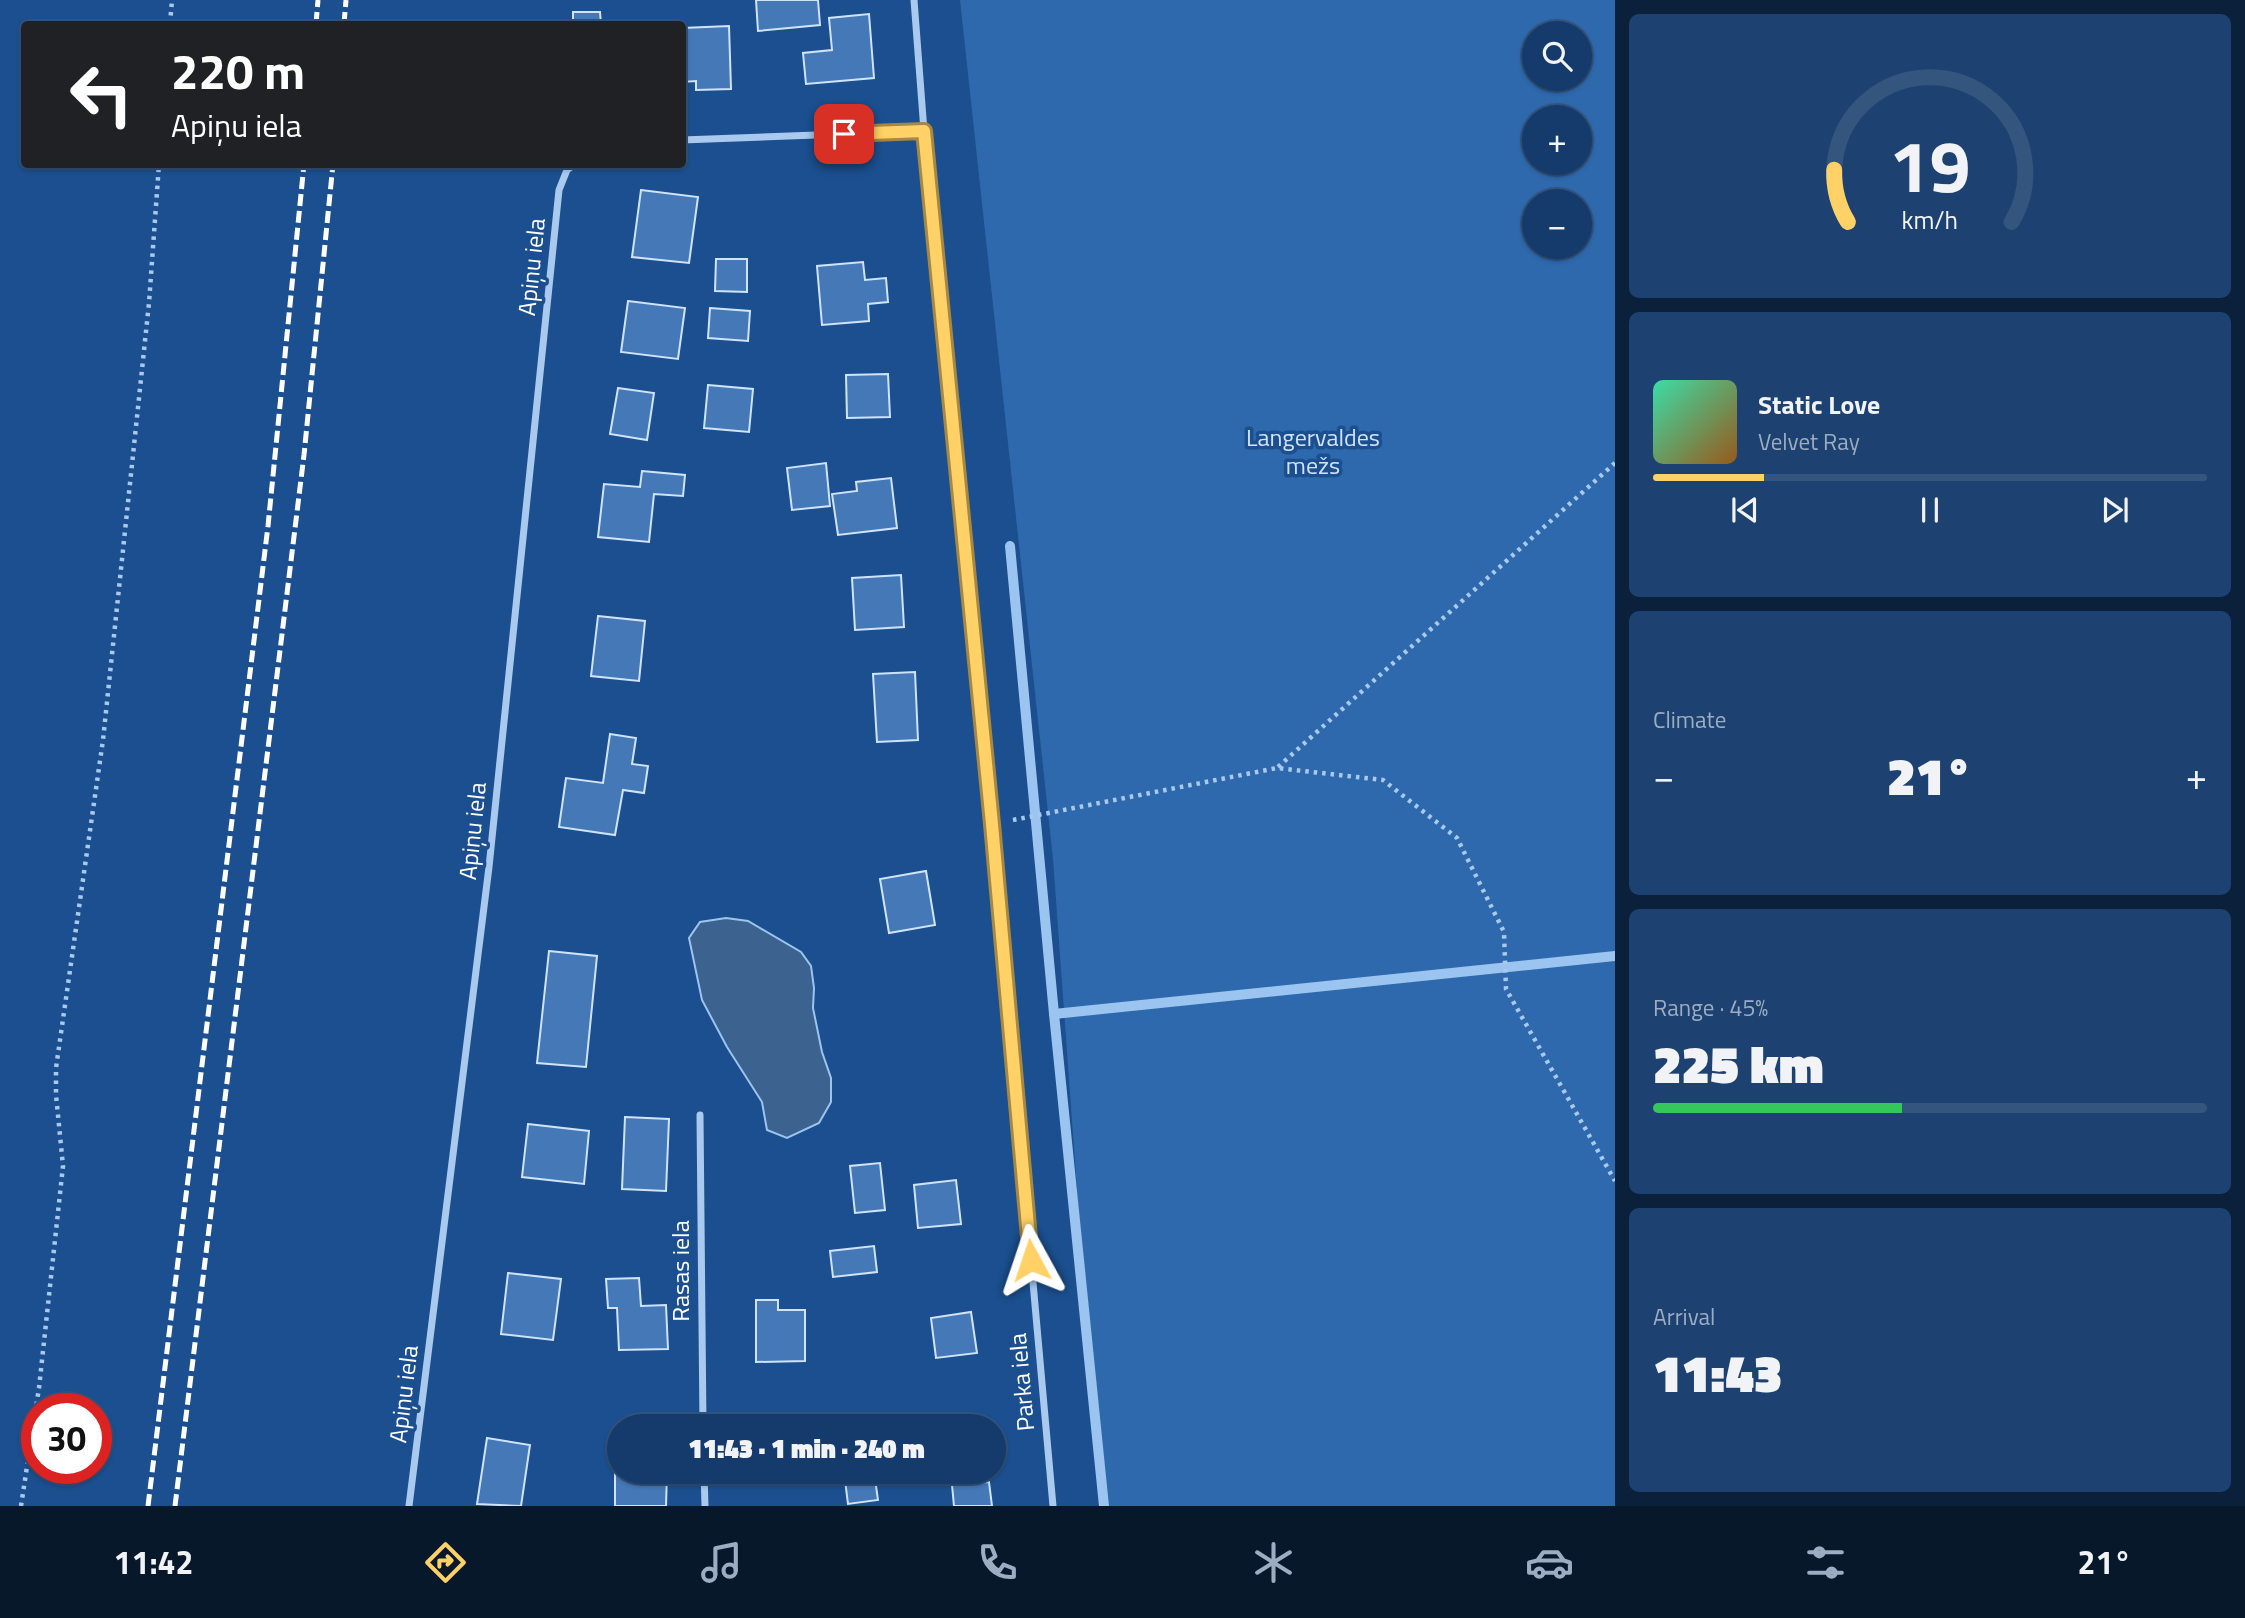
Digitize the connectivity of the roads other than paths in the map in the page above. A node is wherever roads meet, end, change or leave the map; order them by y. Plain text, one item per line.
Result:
1 (914, 0) edge
2 (924, 131) junction
3 (686, 140) edge
4 (570, 168) edge
5 (700, 1115) dead end
6 (703, 1414) edge
7 (704, 1484) edge
8 (409, 1506) edge
9 (705, 1506) edge
10 (1053, 1506) edge

1 - 2 street, Parka iela
2 - 3 street
2 - 10 street, Parka iela
4 - 8 street, Apiņu iela
5 - 6 street, Rasas iela
7 - 9 street

